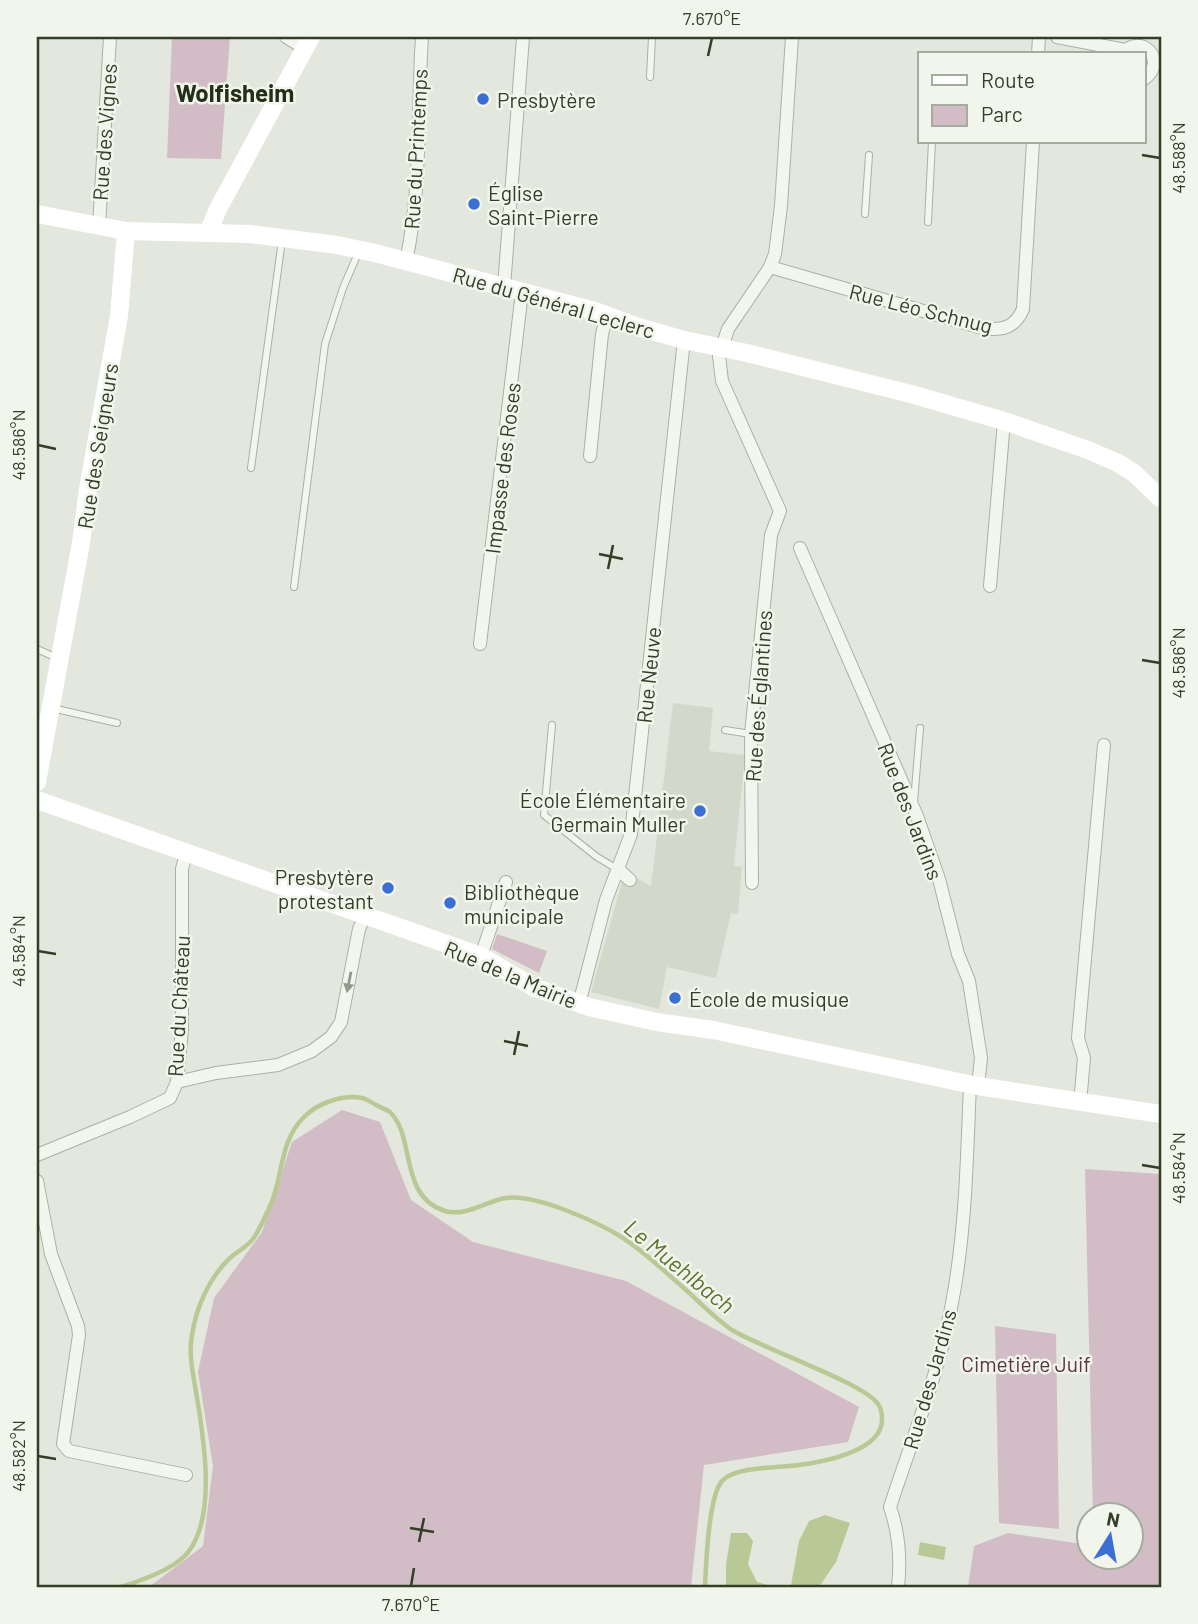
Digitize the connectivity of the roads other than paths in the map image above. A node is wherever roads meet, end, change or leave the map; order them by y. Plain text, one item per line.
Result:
1 (110, 37) edge
2 (286, 37) edge
3 (422, 37) edge
4 (523, 37) edge
5 (652, 37) edge
6 (792, 37) edge
7 (1057, 37) edge
8 (307, 42) edge
9 (1123, 52) edge
10 (650, 77) dead end
11 (1146, 77) edge
12 (932, 144) edge
13 (1033, 144) edge
14 (869, 155) dead end
15 (865, 214) dead end
16 (37, 215) edge
17 (928, 222) dead end
18 (92, 225) junction
19 (126, 230) junction
20 (208, 233) junction
21 (282, 238) junction
22 (360, 249) junction
23 (406, 261) junction
24 (770, 267) junction
25 (513, 290) junction
26 (607, 315) junction
27 (684, 340) junction
28 (721, 348) junction
29 (1004, 421) junction
30 (590, 456) dead end
31 (251, 468) dead end
32 (1161, 498) edge
33 (800, 548) dead end
34 (989, 586) dead end
35 (293, 587) dead end
36 (480, 644) dead end
37 (37, 649) edge
38 (59, 659) junction
39 (50, 708) junction
40 (117, 723) dead end
41 (552, 725) dead end
42 (920, 728) dead end
43 (726, 730) dead end
44 (751, 734) junction
45 (1104, 745) dead end
46 (37, 782) edge
47 (37, 800) edge
48 (914, 809) junction
49 (186, 853) junction
50 (619, 870) junction
51 (629, 880) dead end
52 (506, 882) dead end
53 (751, 883) dead end
54 (365, 916) junction
55 (481, 956) junction
56 (579, 1004) junction
57 (177, 1082) junction
58 (974, 1085) junction
59 (1083, 1103) junction
60 (1161, 1114) edge
61 (37, 1155) edge
62 (37, 1181) edge
63 (51, 1254) junction
64 (37, 1256) edge
65 (186, 1475) dead end
66 (898, 1587) edge

1 - 18 street, Rue des Vignes
2 - 8 street
3 - 23 street, Rue du Printemps
4 - 25 street, Impasse des Roses
5 - 10 lane
6 - 24 street
7 - 9 street
8 - 20 main road
9 - 11 street
12 - 17 lane
13 - 24 street, Rue Léo Schnug
14 - 15 lane
16 - 18 main road, Rue du Général Leclerc
18 - 19 main road, Rue du Général Leclerc
19 - 20 main road, Rue du Général Leclerc
19 - 38 main road, Rue des Seigneurs
20 - 21 main road, Rue du Général Leclerc
21 - 22 main road, Rue du Général Leclerc
21 - 31 lane
22 - 23 main road, Rue du Général Leclerc
22 - 35 lane
23 - 25 main road, Rue du Général Leclerc
24 - 28 street
25 - 26 main road, Rue du Général Leclerc
25 - 36 street, Impasse des Roses
26 - 27 main road, Rue du Général Leclerc
26 - 30 street
27 - 28 main road, Rue du Général Leclerc
27 - 50 street, Rue Neuve
28 - 29 main road, Rue du Général Leclerc
28 - 44 street, Rue des Églantines
29 - 32 main road, Rue du Général Leclerc
29 - 34 street
33 - 48 street, Rue des Jardins
37 - 38 lane
38 - 39 main road, Rue des Seigneurs
39 - 40 lane
39 - 46 main road, Rue des Seigneurs
41 - 50 lane
42 - 48 lane
43 - 44 lane
44 - 53 street, Rue des Églantines
45 - 59 street
47 - 49 main road, Rue de la Mairie
48 - 58 street, Rue des Jardins
49 - 54 main road, Rue de la Mairie
49 - 57 street, Rue du Château
50 - 51 street
50 - 56 street, Rue Neuve
52 - 55 street
54 - 55 main road, Rue de la Mairie
54 -> 57 street
55 - 56 main road, Rue de la Mairie
56 - 58 main road, Rue de la Mairie
57 - 61 street, Rue du Château
58 - 59 main road, Rue de la Mairie
58 - 66 street, Rue des Jardins
59 - 60 main road, Rue de la Mairie
62 - 63 street
63 - 64 street
63 - 65 street

